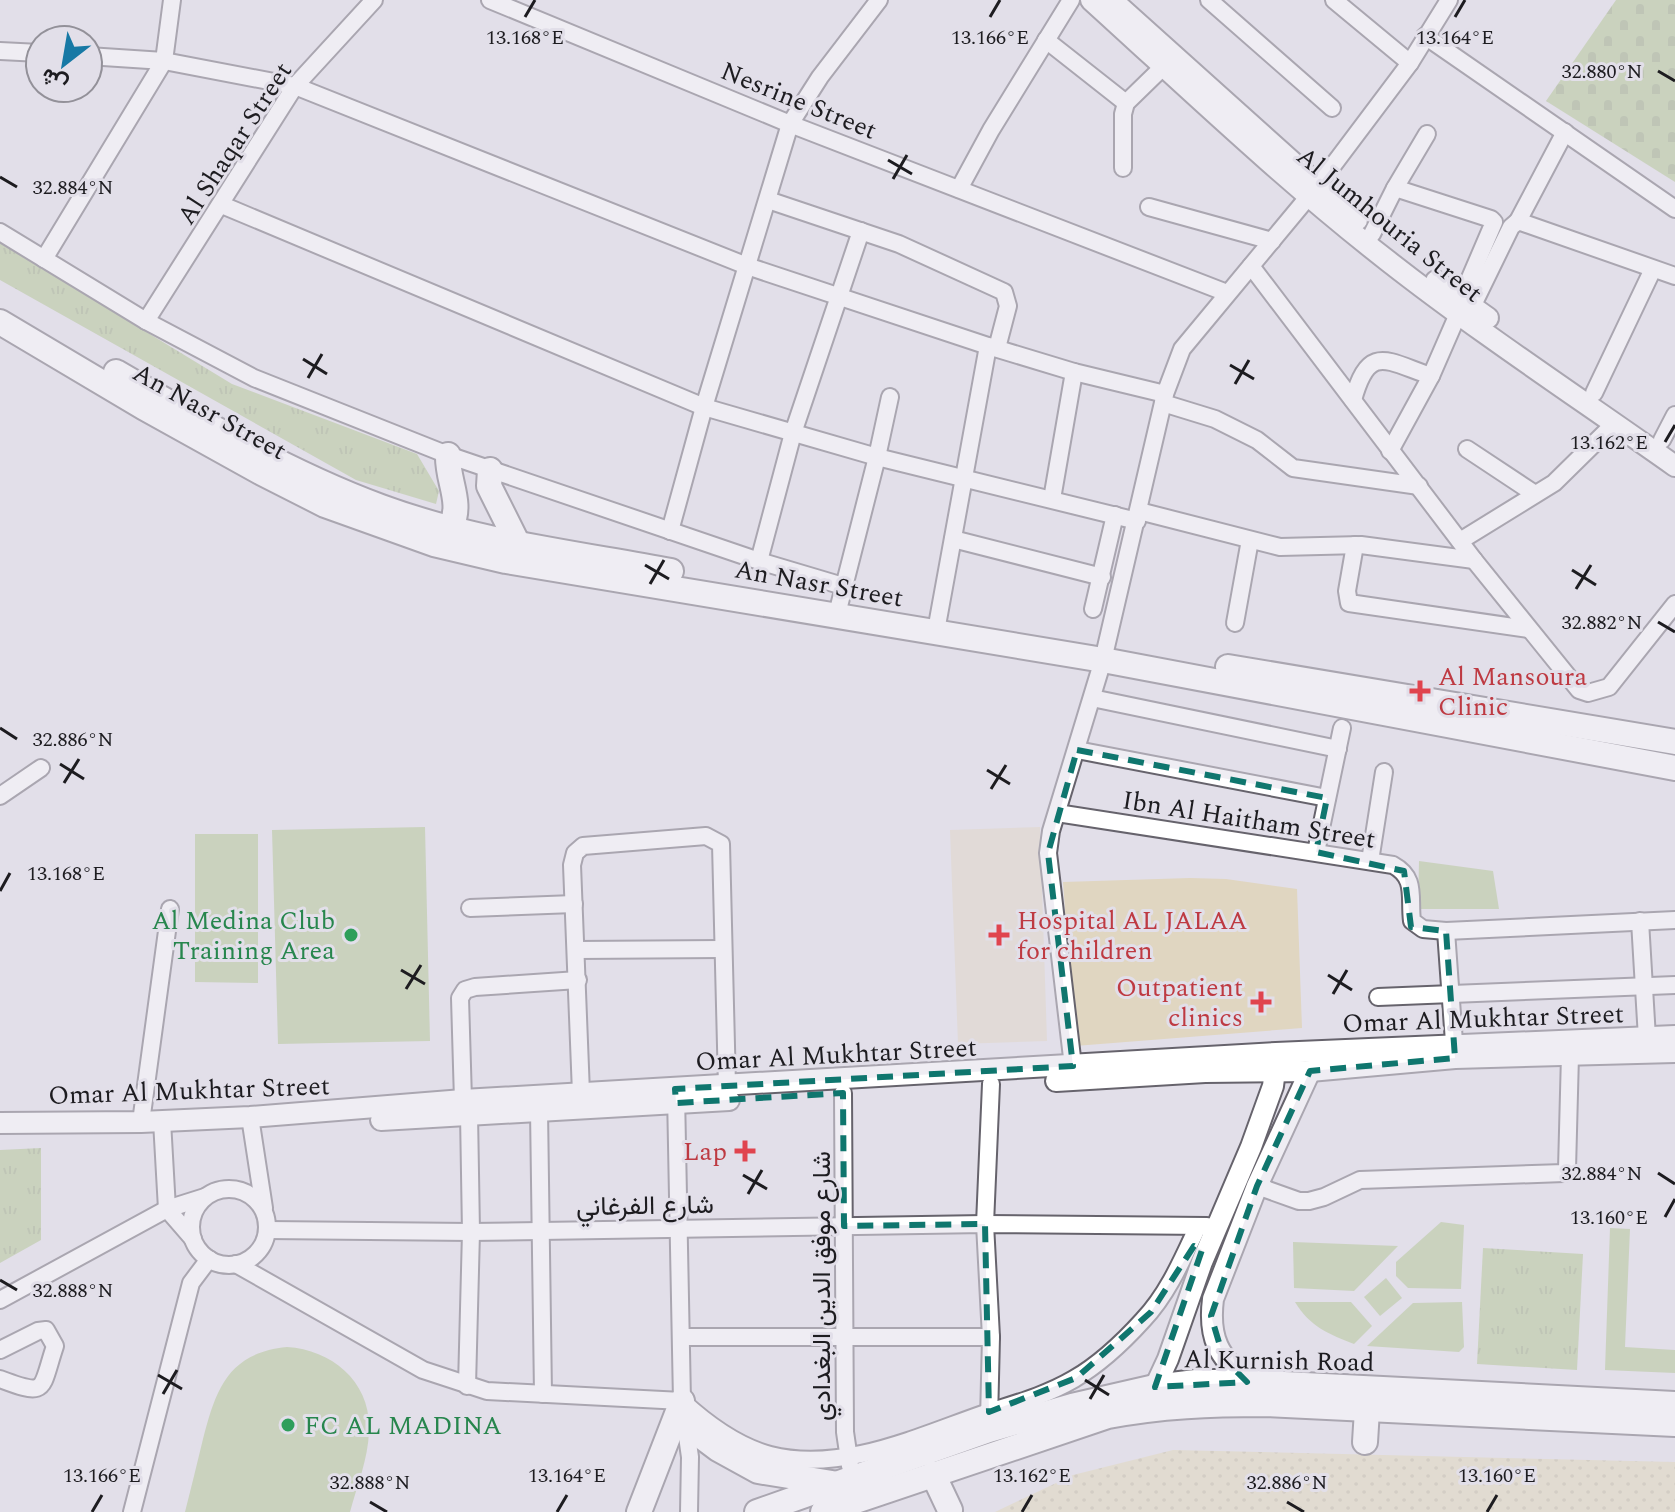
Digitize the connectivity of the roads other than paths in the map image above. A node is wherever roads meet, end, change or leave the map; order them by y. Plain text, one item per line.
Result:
1 (172, 0) edge
2 (374, 0) edge
3 (490, 0) edge
4 (1071, 0) edge
5 (1091, 0) edge
6 (1209, 0) edge
7 (1449, 0) edge
8 (1116, 1) edge
9 (1337, 1) edge
10 (872, 2) edge
11 (1425, 36) junction
12 (1046, 40) junction
13 (0, 51) edge
14 (24, 52) edge
15 (104, 57) edge
16 (164, 61) junction
17 (1410, 63) junction
18 (1164, 66) junction
19 (295, 86) junction
20 (1126, 103) junction
21 (1332, 108) dead end
22 (790, 124) junction
23 (1565, 132) junction
24 (1427, 134) dead end
25 (1123, 168) dead end
26 (1395, 188) junction
27 (959, 189) junction
28 (1314, 190) junction
29 (768, 200) junction
30 (222, 205) junction
31 (1149, 207) dead end
32 (1675, 209) edge
33 (1518, 221) junction
34 (861, 231) junction
35 (0, 232) edge
36 (1372, 234) junction
37 (1272, 241) junction
38 (44, 259) junction
39 (747, 266) junction
40 (1251, 266) junction
41 (1653, 269) junction
42 (1675, 276) edge
43 (1227, 293) junction
44 (840, 295) junction
45 (0, 304) edge
46 (1464, 307) junction
47 (146, 321) junction
48 (0, 322) edge
49 (992, 347) junction
50 (1074, 372) junction
51 (1431, 376) junction
52 (1594, 393) junction
53 (890, 397) dead end
54 (1164, 399) junction
55 (1353, 400) junction
56 (704, 407) junction
57 (1675, 415) edge
58 (1615, 423) junction
59 (793, 433) junction
60 (1668, 444) edge
61 (1467, 449) dead end
62 (1390, 451) junction
63 (448, 455) junction
64 (877, 457) junction
65 (1675, 466) edge
66 (490, 470) junction
67 (964, 477) junction
68 (1419, 486) junction
69 (1535, 494) junction
70 (1052, 499) junction
71 (1115, 515) junction
72 (1138, 516) junction
73 (451, 527) junction
74 (670, 531) junction
75 (953, 539) junction
76 (1250, 540) junction
77 (1460, 541) junction
78 (517, 542) junction
79 (1355, 545) junction
80 (1474, 560) junction
81 (759, 561) junction
82 (1102, 577) junction
83 (840, 601) junction
84 (1675, 604) edge
85 (1093, 609) dead end
86 (1235, 623) dead end
87 (937, 626) junction
88 (1528, 629) junction
89 (1105, 653) junction
90 (1092, 698) junction
91 (1342, 728) dead end
92 (1671, 740) edge
93 (1338, 749) junction
94 (1077, 750) junction
95 (41, 768) dead end
96 (1675, 768) edge
97 (1384, 772) dead end
98 (0, 796) edge
99 (1327, 798) junction
100 (1057, 813) junction
101 (1316, 852) junction
102 (1370, 861) junction
103 (574, 904) junction
104 (470, 908) dead end
105 (170, 909) dead end
106 (1675, 920) edge
107 (1640, 921) junction
108 (1446, 931) junction
109 (722, 949) junction
110 (576, 950) junction
111 (578, 980) junction
112 (1644, 985) junction
113 (1675, 985) edge
114 (1450, 996) junction
115 (1378, 997) dead end
116 (1675, 1036) edge
117 (1647, 1038) junction
118 (1454, 1051) junction
119 (1675, 1052) edge
120 (1570, 1055) junction
121 (1276, 1062) junction
122 (1073, 1066) junction
123 (1158, 1068) junction
124 (1310, 1071) junction
125 (991, 1084) junction
126 (727, 1086) junction
127 (581, 1093) junction
128 (843, 1093) junction
129 (676, 1096) junction
130 (466, 1107) junction
131 (539, 1110) junction
132 (141, 1122) junction
133 (0, 1123) edge
134 (250, 1123) junction
135 (163, 1127) junction
136 (0, 1137) edge
137 (1257, 1186) junction
138 (205, 1197) junction
139 (167, 1209) junction
140 (266, 1222) junction
141 (985, 1224) junction
142 (844, 1226) junction
143 (1207, 1226) junction
144 (679, 1229) junction
145 (541, 1230) junction
146 (471, 1232) junction
147 (193, 1239) junction
148 (209, 1259) junction
149 (236, 1264) junction
150 (0, 1300) edge
151 (0, 1330) edge
152 (681, 1337) junction
153 (845, 1337) junction
154 (991, 1337) junction
155 (4, 1348) edge
156 (0, 1379) edge
157 (1247, 1382) junction
158 (467, 1386) junction
159 (1155, 1387) junction
160 (543, 1394) junction
161 (1675, 1404) edge
162 (1367, 1410) junction
163 (684, 1413) junction
164 (989, 1421) junction
165 (1675, 1424) edge
166 (1365, 1442) dead end
167 (847, 1473) junction
168 (933, 1474) junction
169 (950, 1510) dead end
170 (132, 1512) edge
171 (639, 1512) edge
172 (689, 1512) edge
173 (757, 1512) edge
174 (823, 1512) edge

1 - 16 street
2 - 19 street, Al Shaqar Street
3 - 22 street, Nesrine Street
4 - 12 street
5 - 18 main road, Al Jumhouria Street
6 - 21 street
7 - 11 street
8 - 28 main road, Al Jumhouria Street
9 - 17 street
10 - 22 street
11 - 17 street
11 - 23 street
12 - 20 street
12 - 27 street
13 - 14 street
15 - 16 street
16 - 19 street
16 - 38 street
17 - 28 street
18 - 20 street
18 - 28 main road, Al Jumhouria Street
19 - 30 street, Al Shaqar Street
19 - 39 street
20 - 25 street
22 - 27 street, Nesrine Street
22 - 29 street
23 - 32 street
23 - 33 street
24 - 26 street
26 - 36 street
26 - 46 street
27 - 43 street, Nesrine Street
28 - 36 main road, Al Jumhouria Street
28 - 37 street
28 - 46 main road, Al Jumhouria Street
29 - 34 street
29 - 39 street
30 - 47 street, Al Shaqar Street
30 - 56 street
31 - 37 street
33 - 41 street
33 - 46 street
34 - 44 street
34 - 49 street
35 - 38 street
36 - 46 main road, Al Jumhouria Street
37 - 40 street
38 - 47 street
39 - 44 street
39 - 56 street
40 - 43 street
40 - 55 street
41 - 42 street
41 - 52 street
43 - 54 street
44 - 49 street
44 - 59 street
45 - 73 highway, An Nasr Street
46 - 51 street
46 - 52 main road, Al Jumhouria Street
46 - 58 main road, Al Jumhouria Street
47 - 63 street
48 - 83 highway, An Nasr Street
49 - 50 street
49 - 67 street
50 - 54 street
50 - 70 street
51 - 55 street
51 - 62 street
52 - 60 main road, Al Jumhouria Street
53 - 64 street
54 - 68 street
54 - 72 street
55 - 62 street
56 - 59 street
56 - 74 street
57 - 60 street
58 - 65 main road, Al Jumhouria Street
58 - 69 street
59 - 64 street
59 - 81 street
61 - 69 street
62 - 68 street
63 - 66 street
63 - 73 highway
64 - 67 street
64 - 83 street
66 - 74 street
66 - 78 highway
67 - 70 street
67 - 75 street
68 - 77 street
69 - 77 street
70 - 71 street
71 - 72 street
71 - 82 street
72 - 76 street
72 - 89 street
73 - 78 highway, An Nasr Street
74 - 81 street
75 - 82 street
75 - 87 street
76 - 79 street
76 - 86 street
77 - 80 street
78 - 83 highway, An Nasr Street
79 - 80 street
79 - 88 street
80 - 88 street
81 - 83 street
82 - 85 street
83 - 87 highway, An Nasr Street
84 - 88 street
87 - 89 highway, An Nasr Street
89 - 90 street
89 - 92 highway, An Nasr Street
89 - 96 highway, An Nasr Street
90 - 93 street
90 - 94 street
91 - 93 street
93 - 99 street
94 - 99 street
94 - 100 street
95 - 98 street
97 - 102 street
99 - 101 street
100 - 101 street, Ibn Al Haitham Street
100 - 122 street
101 - 102 street, Ibn Al Haitham Street
102 - 108 street, Ibn Al Haitham Street
103 - 104 street
103 - 109 street
103 - 110 street
105 - 132 street
106 - 107 street, Ibn Al Haitham Street
107 - 108 street, Ibn Al Haitham Street
107 - 112 street
108 - 114 street
109 - 110 street
109 - 126 street
110 - 111 street
111 - 127 street
111 - 130 street
112 - 113 street
112 - 114 street
112 - 117 street
114 - 115 street
114 - 118 street
116 - 117 main road, Omar Al Mukhtar Street
117 - 118 main road, Omar Al Mukhtar Street
118 - 120 main road, Omar Al Mukhtar Street
118 - 121 main road, Omar Al Mukhtar Street
118 - 124 main road, Omar Al Mukhtar Street
119 - 120 main road, Omar Al Mukhtar Street
120 - 137 street
121 - 123 main road, Omar Al Mukhtar Street
121 - 124 main road, Omar Al Mukhtar Street
121 - 143 main road
122 - 123 main road, Omar Al Mukhtar Street
122 - 126 main road, Omar Al Mukhtar Street
123 - 125 main road, Omar Al Mukhtar Street
124 - 137 main road
125 - 128 main road, Omar Al Mukhtar Street
125 - 141 street
126 - 129 main road, Omar Al Mukhtar Street
127 - 129 main road, Omar Al Mukhtar Street
127 - 130 main road, Omar Al Mukhtar Street
128 - 129 main road, Omar Al Mukhtar Street
128 - 142 street, شارع موفق الدين البغدادي
129 - 131 main road, Omar Al Mukhtar Street
129 - 144 street
130 - 131 main road, Omar Al Mukhtar Street
130 - 134 main road, Omar Al Mukhtar Street
130 - 146 street
131 - 145 street
132 - 133 main road, Omar Al Mukhtar Street
132 - 135 main road, Omar Al Mukhtar Street
134 - 135 main road, Omar Al Mukhtar Street
134 - 140 street
135 - 136 main road, Omar Al Mukhtar Street
135 - 139 street
137 - 157 main road
138 - 139 street
138 - 140 street
138 - 147 street
139 - 147 street
139 - 150 street
140 - 146 street, شارع الفرغاني
140 - 149 street
141 - 142 street, شارع الفرغاني
141 - 143 street, شارع الفرغاني
141 - 154 street
142 - 144 street, شارع الفرغاني
142 - 153 street, شارع موفق الدين البغدادي
143 - 159 main road
143 - 164 street
144 - 145 street, شارع الفرغاني
144 - 152 street
145 - 146 street, شارع الفرغاني
145 - 160 street
146 - 158 street
147 - 148 street
148 - 149 street
148 - 170 street
149 - 158 street
151 - 155 street
152 - 153 street
152 - 163 street
153 - 154 street
153 - 167 street, شارع موفق الدين البغدادي
154 - 164 street
155 - 156 street
157 - 159 highway, Al Kurnish Road
157 - 161 highway, Al Kurnish Road
158 - 160 street
159 - 164 highway, Al Kurnish Road
160 - 163 street
162 - 165 highway, Al Kurnish Road
162 - 166 highway
162 - 168 highway, Al Kurnish Road
163 - 167 highway
163 - 171 highway
163 - 172 street
164 - 167 highway, Al Kurnish Road
167 - 173 highway, Al Kurnish Road
168 - 169 highway
168 - 174 highway, Al Kurnish Road

